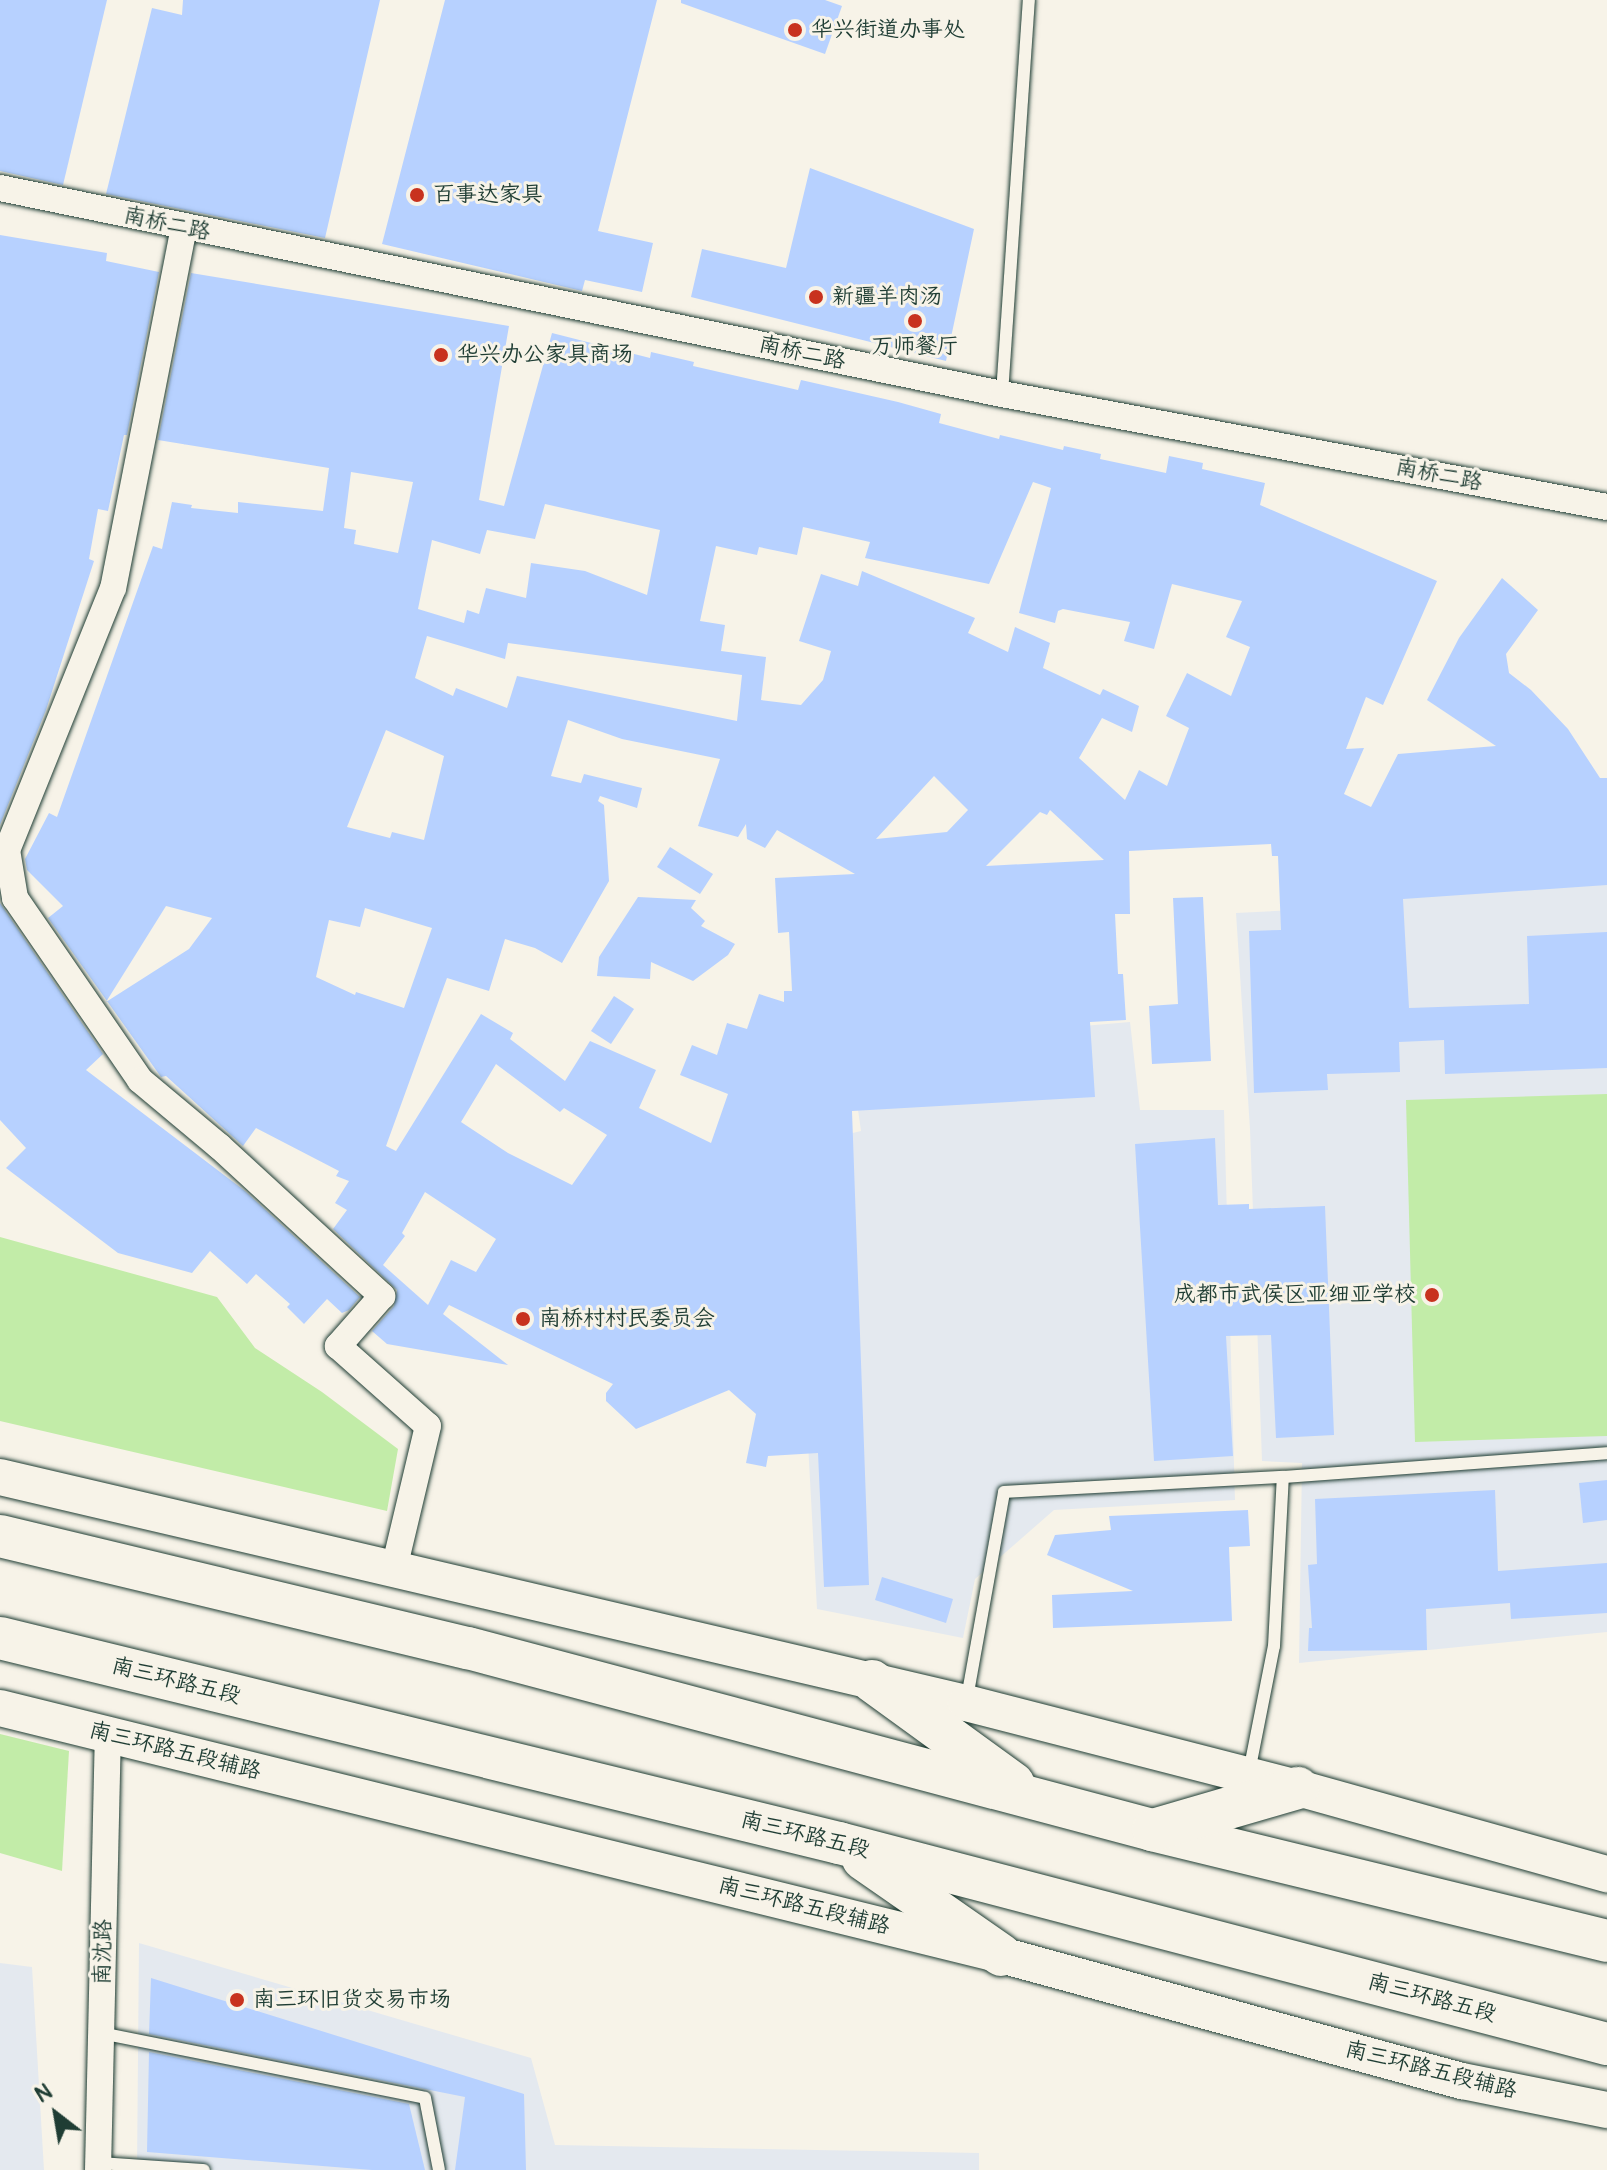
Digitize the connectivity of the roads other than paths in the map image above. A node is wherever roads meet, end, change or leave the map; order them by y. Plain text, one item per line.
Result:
1 (1029, 0) edge
2 (0, 188) edge
3 (184, 227) junction
4 (1002, 394) junction
5 (1607, 507) edge
6 (1607, 1453) edge
7 (0, 1477) edge
8 (1283, 1477) junction
9 (0, 1536) edge
10 (394, 1569) junction
11 (0, 1638) edge
12 (872, 1681) junction
13 (966, 1703) junction
14 (0, 1708) edge
15 (108, 1735) junction
16 (1249, 1776) junction
17 (1298, 1788) junction
18 (1034, 1799) junction
19 (1152, 1830) junction
20 (839, 1843) junction
21 (1607, 1874) edge
22 (1607, 1941) edge
23 (1001, 1955) junction
24 (101, 2033) junction
25 (1607, 2044) edge
26 (1607, 2110) edge
27 (98, 2166) edge
28 (204, 2170) edge
29 (439, 2170) edge

1 - 4 lane
2 - 3 street, 南桥二路
3 - 4 street, 南桥二路
3 - 10 street
4 - 5 street, 南桥二路
6 - 8 lane
7 - 10 main road
8 - 13 lane
8 - 16 lane
9 - 18 highway
10 - 12 main road
11 - 20 highway, 南三环路五段
12 - 13 main road
12 - 18 highway
13 - 16 main road
14 - 15 main road, 南三环路五段辅路
15 - 23 main road, 南三环路五段辅路
15 - 24 street, 南沈路
16 - 17 main road
17 - 19 highway
17 - 21 main road
18 - 19 highway
19 - 22 highway
20 - 23 highway
20 - 25 highway, 南三环路五段
23 - 26 main road, 南三环路五段辅路
24 - 27 street, 南沈路
24 - 29 lane
27 - 28 lane

